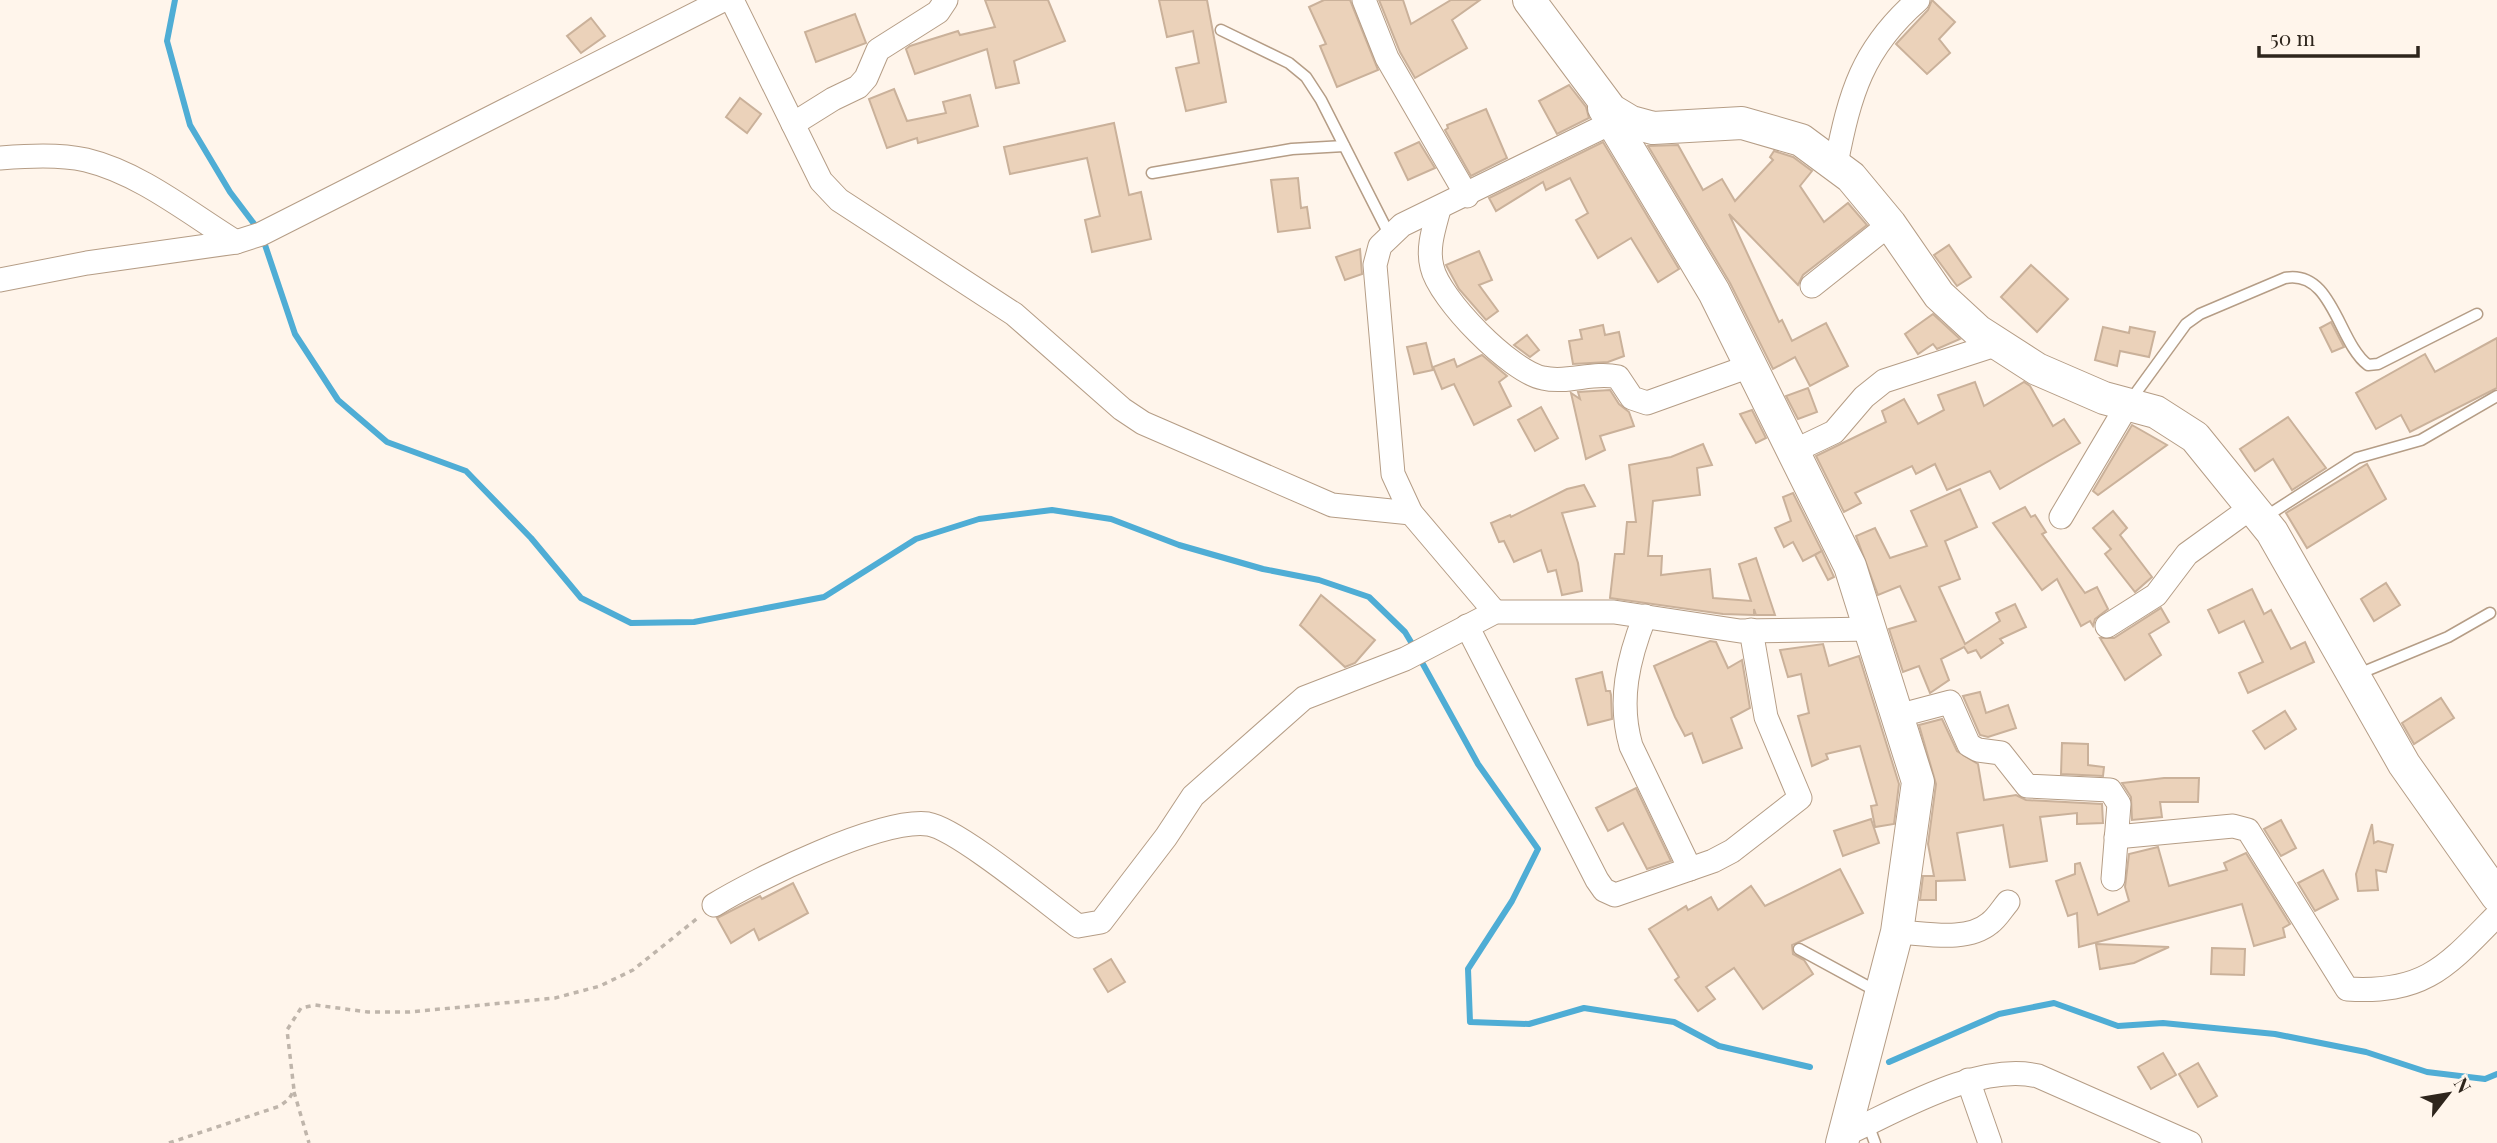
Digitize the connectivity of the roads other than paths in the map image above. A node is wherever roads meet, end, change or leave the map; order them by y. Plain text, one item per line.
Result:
1 (723, 0) edge
2 (732, 0) edge
3 (946, 0) edge
4 (1364, 0) edge
5 (1529, 0) edge
6 (1918, 0) edge
7 (1221, 30) dead end
8 (1593, 88) junction
9 (1613, 122) junction
10 (793, 124) junction
11 (1344, 146) junction
12 (0, 158) edge
13 (1836, 164) junction
14 (1152, 173) dead end
15 (1467, 196) junction
16 (1439, 209) junction
17 (1890, 224) junction
18 (1390, 236) junction
19 (236, 242) junction
20 (0, 280) edge
21 (1812, 286) dead end
22 (2477, 314) dead end
23 (1998, 344) junction
24 (1750, 366) junction
25 (2497, 396) edge
26 (2128, 404) junction
27 (1792, 452) junction
28 (2258, 512) junction
29 (1411, 513) junction
30 (2060, 517) dead end
31 (1494, 612) junction
32 (2490, 613) dead end
33 (1645, 616) junction
34 (2107, 626) dead end
35 (1872, 629) junction
36 (1458, 630) junction
37 (1751, 631) junction
38 (2354, 677) junction
39 (1897, 716) junction
40 (2116, 837) junction
41 (1690, 869) junction
42 (2113, 879) dead end
43 (2497, 896) edge
44 (2008, 902) dead end
45 (715, 905) road end
46 (2497, 915) edge
47 (1897, 932) junction
48 (1799, 949) dead end
49 (1880, 993) junction
50 (1968, 1080) junction
51 (1857, 1136) edge
52 (1990, 1143) edge
53 (2190, 1143) edge

1 - 19 street
2 - 10 street
3 - 10 street
4 - 15 street
5 - 8 street
6 - 13 street
7 - 11 lane
8 - 9 street
8 - 13 street
9 - 15 street
9 - 24 street
10 - 29 street
11 - 14 lane
11 - 18 lane
12 - 19 street
13 - 17 street
15 - 16 street
16 - 18 street
16 - 24 street
17 - 21 street
17 - 23 street
18 - 29 street
19 - 20 street
22 - 26 lane
23 - 26 street
23 - 27 street
24 - 27 street
25 - 28 lane
26 - 28 street
26 - 30 street
27 - 35 street
28 - 34 street
28 - 38 street
29 - 31 street
31 - 33 street
31 - 36 street
32 - 38 lane
33 - 37 street
33 - 41 street
35 - 37 street
35 - 39 street
36 - 41 street
36 - 45 street
37 - 41 street
38 - 43 street
39 - 40 street
39 - 47 street
40 - 42 street
40 - 46 street
44 - 47 street
47 - 49 street
48 - 49 lane
49 - 51 street
50 - 51 street
50 - 52 street
50 - 53 street

